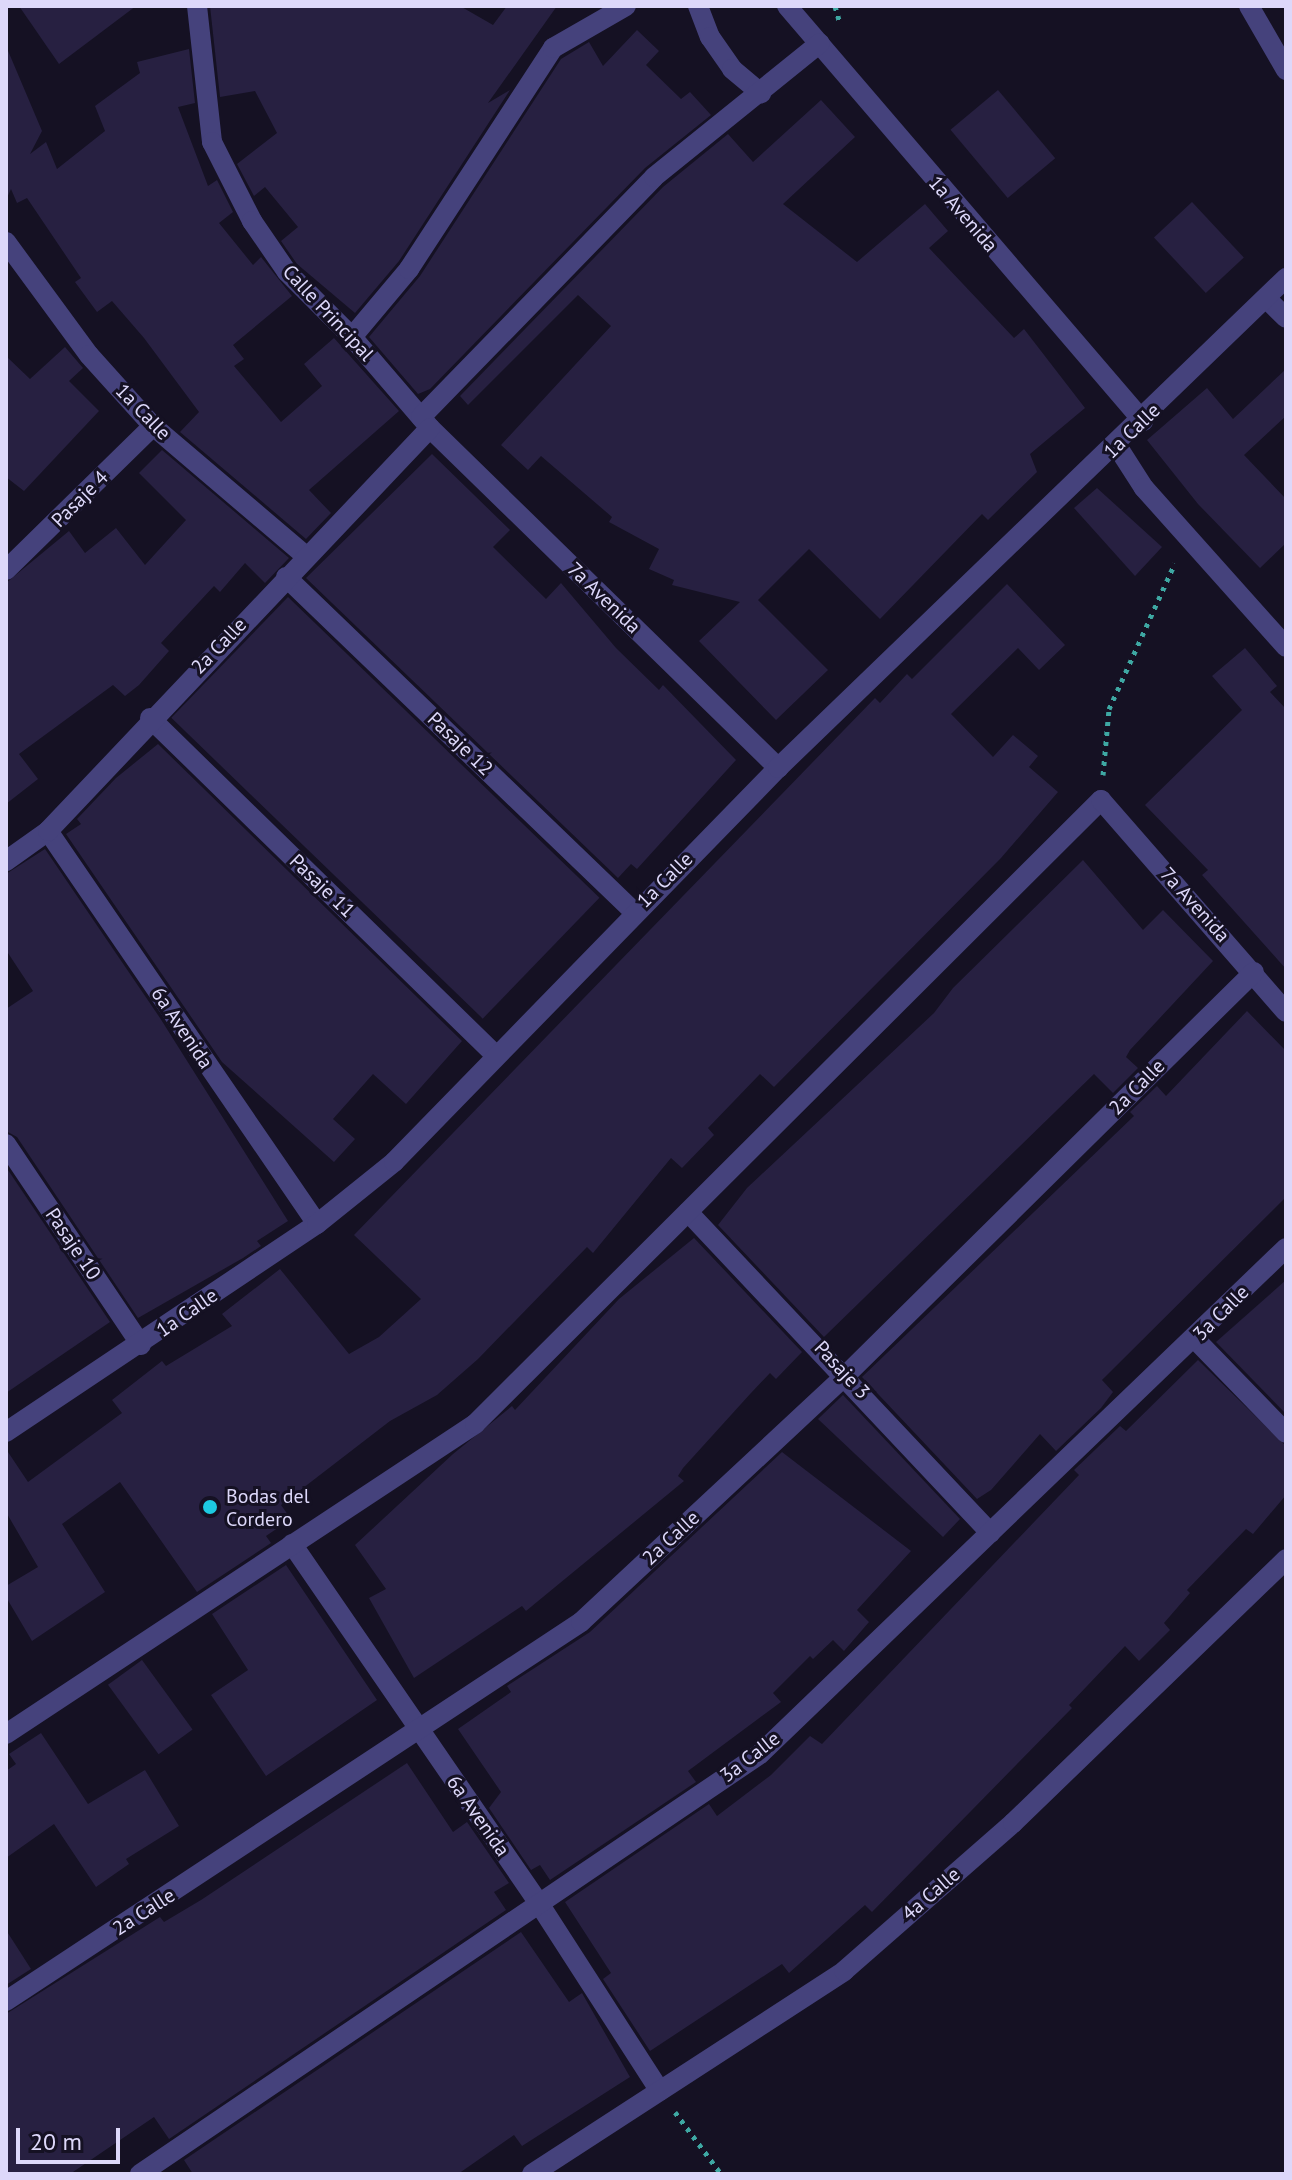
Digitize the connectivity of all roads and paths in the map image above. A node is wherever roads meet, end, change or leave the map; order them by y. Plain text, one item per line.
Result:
1 (197, 6) edge
2 (626, 6) edge
3 (698, 6) edge
4 (787, 6) edge
5 (1249, 6) edge
6 (820, 43) junction
7 (1286, 70) edge
8 (761, 93) junction
9 (8, 251) edge
10 (1286, 278) edge
11 (1266, 298) junction
12 (1286, 318) edge
13 (352, 337) junction
14 (1143, 421) junction
15 (425, 423) junction
16 (153, 426) junction
17 (1117, 446) junction
18 (1189, 534) junction
19 (307, 557) junction
20 (6, 570) edge
21 (286, 577) junction
22 (1286, 647) edge
23 (150, 718) junction
24 (778, 768) junction
25 (1101, 800) junction
26 (48, 831) junction
27 (6, 861) edge
28 (634, 912) junction
29 (1254, 972) junction
30 (1286, 1012) edge
31 (494, 1054) junction
32 (6, 1144) edge
33 (688, 1212) junction
34 (317, 1224) junction
35 (1286, 1248) edge
36 (1195, 1339) junction
37 (141, 1345) junction
38 (847, 1374) junction
39 (6, 1432) edge
40 (1286, 1433) edge
41 (991, 1533) junction
42 (292, 1544) junction
43 (1286, 1559) edge
44 (419, 1732) junction
45 (6, 1734) edge
46 (540, 1905) junction
47 (6, 2001) edge
48 (660, 2091) junction
49 (140, 2174) edge
50 (532, 2174) edge
51 (721, 2174) edge

1 - 13 street, Calle Principal
2 - 13 street
3 - 8 street
4 - 6 street, 1a Avenida
5 - 7 street
6 - 8 street, 2a Calle
6 - 14 street, 1a Avenida
8 - 15 street, 2a Calle
9 - 16 street, 1a Calle
10 - 11 street, 1a Calle
11 - 12 street
11 - 14 street, 1a Calle
13 - 15 street, Calle Principal
14 - 17 street, 1a Calle
15 - 19 street, 2a Calle
15 - 24 street, 7a Avenida
16 - 19 street, 1a Calle
16 - 20 street, Pasaje 4
17 - 18 street
17 - 24 street, 1a Calle
18 - 22 street
18 - 25 path
19 - 21 street, 2a Calle
21 - 23 street, 2a Calle
21 - 28 street, Pasaje 12
23 - 26 street, 2a Calle
23 - 31 street, Pasaje 11
24 - 28 street, 1a Calle
25 - 29 street, 7a Avenida
25 - 33 street
26 - 27 street, 2a Calle
26 - 34 street, 6a Avenida
28 - 31 street, 1a Calle
29 - 30 street, 7a Avenida
29 - 38 street, 2a Calle
31 - 34 street, 1a Calle
32 - 37 street, Pasaje 10
33 - 38 street, Pasaje 3
33 - 42 street
34 - 37 street, 1a Calle
35 - 36 street, 3a Calle
36 - 40 street
36 - 41 street, 3a Calle
37 - 39 street, 1a Calle
38 - 41 street, Pasaje 3
38 - 44 street, 2a Calle
41 - 46 street, 3a Calle
42 - 44 street, 6a Avenida
42 - 45 street
43 - 48 street, 4a Calle
44 - 46 street, 6a Avenida
44 - 47 street, 2a Calle
46 - 48 street, 6a Avenida
46 - 49 street, 3a Calle
48 - 50 street, 4a Calle
48 - 51 path

